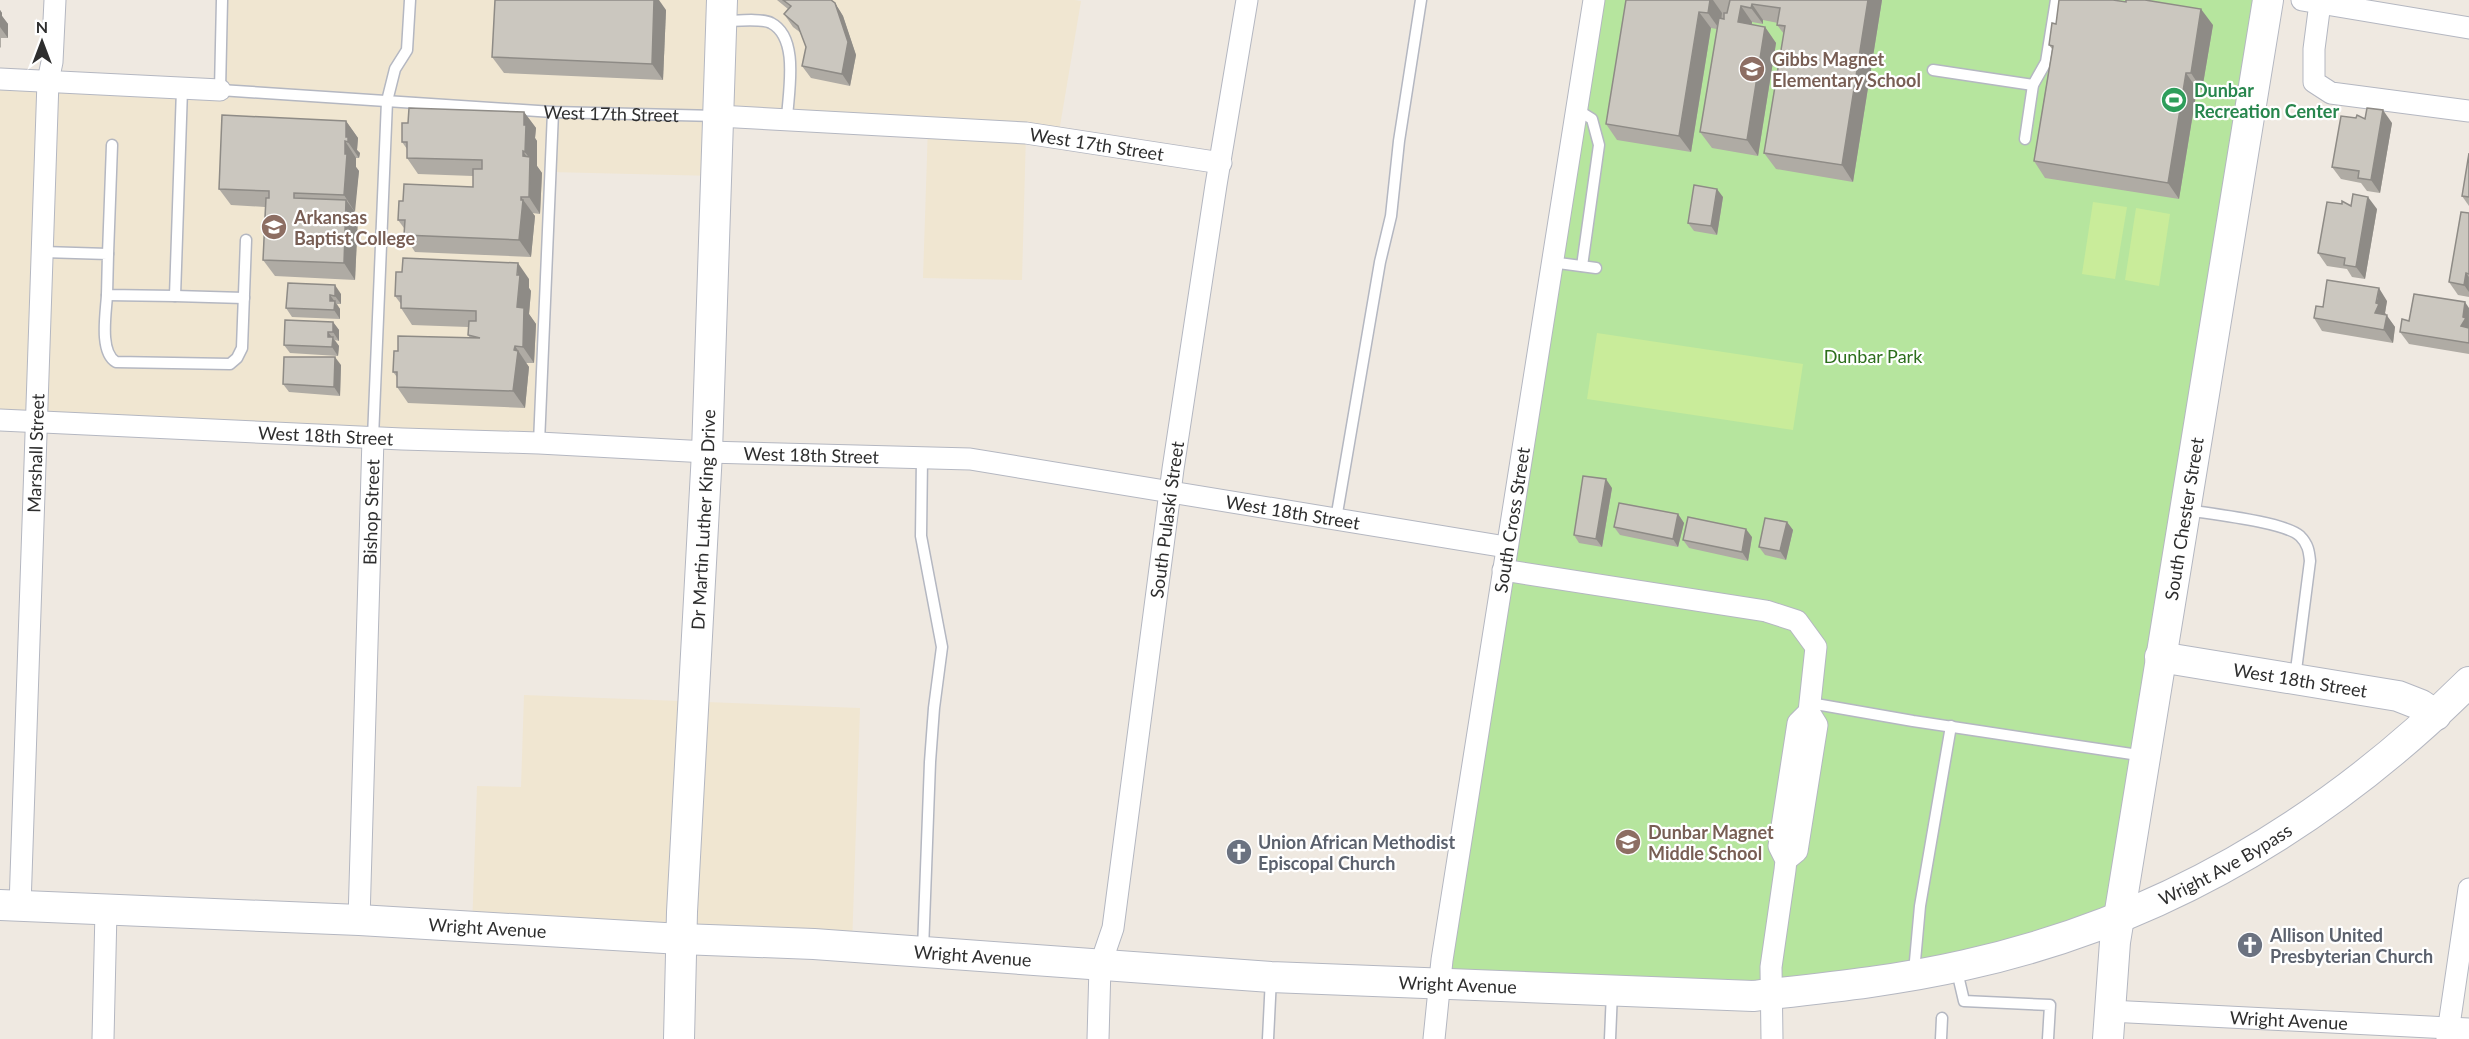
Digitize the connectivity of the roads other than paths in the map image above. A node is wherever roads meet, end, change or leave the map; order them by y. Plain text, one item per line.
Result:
1 (55, 0) edge
2 (222, 0) edge
3 (410, 0) edge
4 (1247, 0) edge
5 (1421, 0) edge
6 (1594, 0) edge
7 (2056, 0) edge
8 (2268, 0) edge
9 (2311, 2) edge
10 (722, 11) edge
11 (2469, 28) edge
12 (1933, 70) dead end
13 (0, 80) edge
14 (48, 81) junction
15 (2034, 85) junction
16 (182, 88) junction
17 (220, 90) junction
18 (387, 101) junction
19 (1576, 109) junction
20 (2469, 111) edge
21 (553, 112) junction
22 (718, 116) junction
23 (787, 119) junction
24 (2025, 139) dead end
25 (112, 146) dead end
26 (1221, 163) junction
27 (246, 240) dead end
28 (43, 252) junction
29 (108, 254) junction
30 (1551, 262) junction
31 (1582, 266) junction
32 (1596, 268) dead end
33 (107, 295) junction
34 (175, 296) junction
35 (244, 298) junction
36 (0, 420) edge
37 (37, 423) junction
38 (374, 438) junction
39 (539, 443) junction
40 (707, 452) junction
41 (922, 458) junction
42 (1170, 491) junction
43 (2184, 509) junction
44 (1336, 519) junction
45 (1506, 547) junction
46 (1503, 570) junction
47 (2160, 657) junction
48 (2295, 679) junction
49 (2469, 682) edge
50 (1810, 708) junction
51 (2436, 715) junction
52 (1951, 726) junction
53 (2145, 756) junction
54 (2469, 889) edge
55 (10, 905) edge
56 (105, 910) junction
57 (2119, 917) junction
58 (359, 920) junction
59 (681, 939) junction
60 (923, 952) junction
61 (1100, 966) junction
62 (1937, 971) junction
63 (1271, 977) junction
64 (1438, 984) junction
65 (1612, 992) junction
66 (1770, 994) junction
67 (1942, 1018) dead end
68 (2108, 1025) edge
69 (2469, 1029) edge
70 (2447, 1033) edge
71 (103, 1039) edge
72 (679, 1039) edge
73 (1098, 1039) edge
74 (1268, 1039) edge
75 (1434, 1039) edge
76 (1610, 1039) edge
77 (1772, 1039) edge
78 (1941, 1039) edge
79 (2048, 1039) edge

1 - 14 street, Marshall Street
2 - 17 lane
3 - 18 lane, Bishop Street
4 - 26 street, South Pulaski Street
5 - 44 lane
6 - 19 street, South Cross Street
7 - 15 lane
8 - 43 main road, South Chester Street
9 - 11 street
9 - 20 street
10 - 22 main road, Dr Martin Luther King Drive
10 - 23 lane
12 - 15 lane
13 - 14 street, West 17th Street
14 - 16 street, West 17th Street
14 - 28 street, Marshall Street
15 - 24 lane
16 - 17 street, West 17th Street
16 - 34 lane
17 - 18 lane, West 17th Street
18 - 21 lane, West 17th Street
18 - 38 lane, Bishop Street
19 - 30 street, South Cross Street
19 - 31 lane
21 - 22 lane, West 17th Street
21 - 39 lane
22 - 23 street, West 17th Street
22 - 40 main road, Dr Martin Luther King Drive
23 - 26 street, West 17th Street
25 - 29 lane
26 - 42 street, South Pulaski Street
27 - 35 lane
28 - 29 lane
28 - 37 street, Marshall Street
29 - 33 lane
30 - 31 lane
30 - 45 street, South Cross Street
31 - 32 lane
33 - 34 lane
33 - 35 lane
34 - 35 lane
36 - 37 street, West 18th Street
37 - 38 street, West 18th Street
37 - 55 street, Marshall Street
38 - 39 street, West 18th Street
38 - 58 street, Bishop Street
39 - 40 street, West 18th Street
40 - 41 street, West 18th Street
40 - 59 main road, Dr Martin Luther King Drive
41 - 42 street, West 18th Street
41 - 60 lane
42 - 44 street, West 18th Street
42 - 61 street, South Pulaski Street
43 - 47 main road, South Chester Street
43 - 48 lane
44 - 45 street, West 18th Street
45 - 46 street, South Cross Street
46 - 50 street
46 - 64 street, South Cross Street
47 - 48 main road, West 18th Street
47 - 53 main road, South Chester Street
48 - 51 main road, West 18th Street
49 - 51 main road, Wright Ave Bypass
50 - 52 lane
50 - 66 street
51 - 57 main road, Wright Ave Bypass
52 - 53 lane
52 - 62 lane
53 - 57 main road, South Chester Street
54 - 70 street
55 - 56 main road, Wright Avenue
56 - 58 main road, Wright Avenue
56 - 71 street
57 - 62 main road, Wright Ave Bypass
57 - 68 main road, South Chester Street
58 - 59 main road, Wright Avenue
59 - 60 main road, Wright Avenue
59 - 72 main road, Dr Martin Luther King Drive
60 - 61 main road, Wright Avenue
61 - 63 main road, Wright Avenue
61 - 73 street, South Pulaski Street
62 - 66 main road, Wright Avenue
62 - 79 lane
63 - 64 main road, Wright Avenue
63 - 74 lane
64 - 65 main road, Wright Avenue
64 - 75 street, South Cross Street
65 - 66 main road, Wright Avenue
65 - 76 lane
66 - 77 street
67 - 78 lane
68 - 70 street, Wright Avenue
69 - 70 street, Wright Avenue

